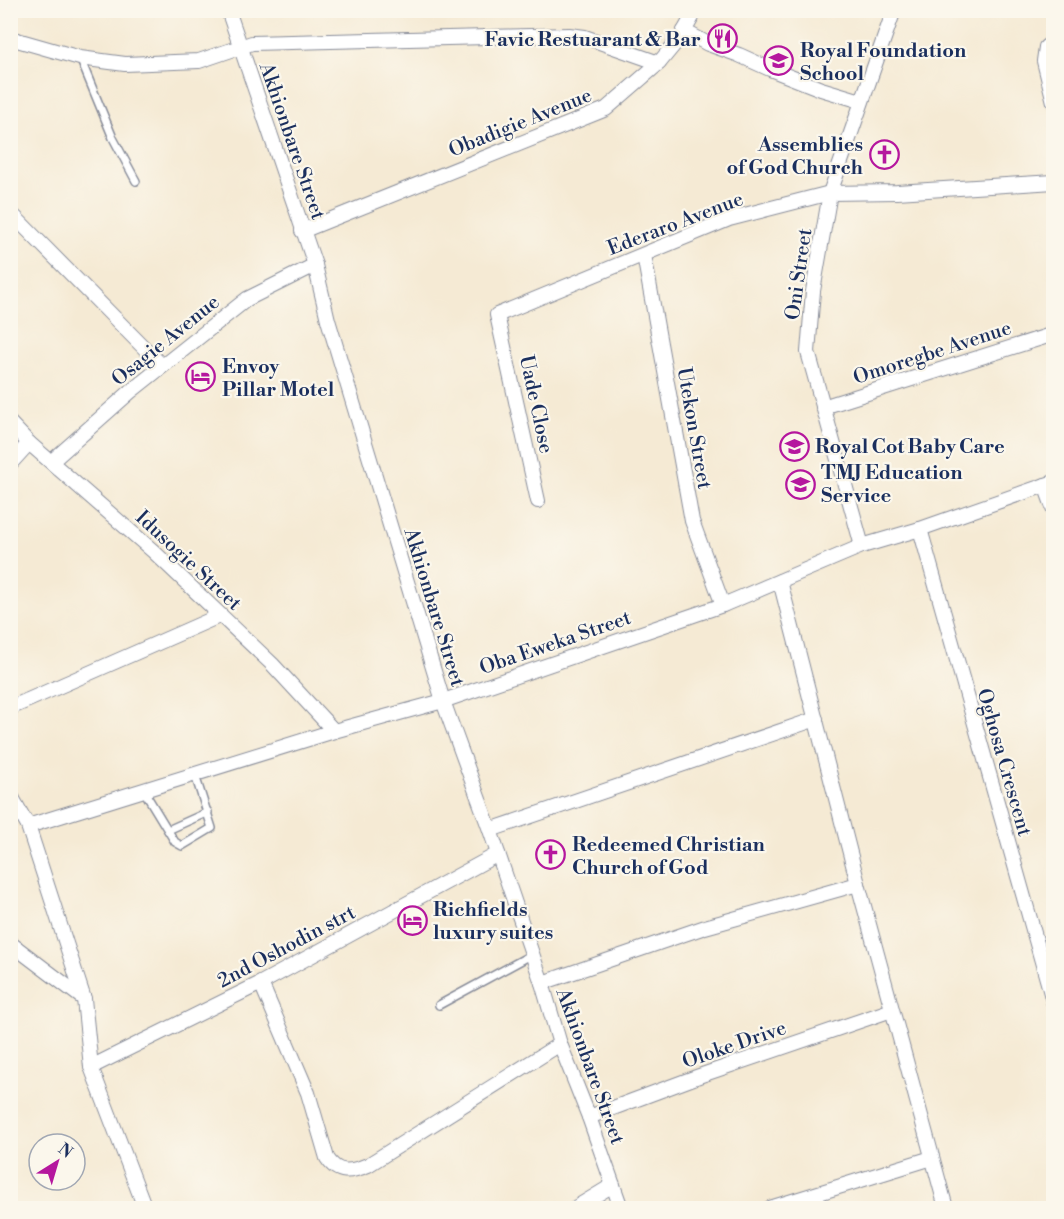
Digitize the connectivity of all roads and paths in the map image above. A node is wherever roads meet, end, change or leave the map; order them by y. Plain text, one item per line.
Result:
1 (228, 10) edge
2 (696, 10) edge
3 (894, 10) edge
4 (684, 31) junction
5 (10, 38) edge
6 (1053, 41) edge
7 (240, 46) junction
8 (80, 58) junction
9 (659, 63) junction
10 (861, 101) junction
11 (1053, 102) edge
12 (136, 181) dead end
13 (1053, 182) edge
14 (830, 194) junction
15 (10, 212) edge
16 (302, 231) junction
17 (645, 255) junction
18 (315, 265) junction
19 (497, 315) joint
20 (1053, 334) edge
21 (162, 366) junction
22 (823, 407) junction
23 (10, 423) edge
24 (29, 443) junction
25 (51, 462) junction
26 (10, 464) edge
27 (1049, 484) edge
28 (538, 501) dead end
29 (1053, 510) edge
30 (920, 529) junction
31 (862, 546) junction
32 (780, 580) junction
33 (723, 605) junction
34 (212, 609) junction
35 (443, 701) junction
36 (10, 708) edge
37 (816, 719) junction
38 (334, 731) junction
39 (195, 775) junction
40 (144, 791) junction
41 (10, 794) edge
42 (208, 812) junction
43 (27, 826) junction
44 (168, 830) junction
45 (490, 830) junction
46 (498, 854) junction
47 (858, 884) junction
48 (10, 943) edge
49 (531, 955) junction
50 (261, 983) junction
51 (542, 983) junction
52 (84, 999) junction
53 (1053, 1004) edge
54 (439, 1005) dead end
55 (892, 1010) junction
56 (560, 1044) junction
57 (91, 1067) junction
58 (590, 1117) junction
59 (932, 1158) junction
60 (613, 1185) junction
61 (145, 1209) edge
62 (575, 1209) edge
63 (621, 1209) edge
64 (770, 1209) edge
65 (946, 1209) edge

1 - 7 street, Akhionbare Street
2 - 4 street, Obadigie Avenue
3 - 10 street, Oni Street
4 - 9 street, Obadigie Avenue
4 - 10 street
5 - 8 street
6 - 11 street
7 - 8 street
7 - 9 street
7 - 16 street, Akhionbare Street
8 - 12 lane
9 - 16 street, Obadigie Avenue
10 - 14 street, Oni Street
13 - 14 street, Ederaro Avenue
14 - 17 street, Ederaro Avenue
14 - 22 street, Oni Street
15 - 21 street
16 - 18 street, Akhionbare Street
17 - 19 street, Ederaro Avenue
17 - 33 street, Utekon Street
18 - 21 street, Osagie Avenue
18 - 35 street, Akhionbare Street
19 - 28 street, Uade Close
20 - 22 street, Omoregbe Avenue
21 - 25 street, Osagie Avenue
22 - 31 street, Oni Street
23 - 24 street, Idusogie Street
24 - 25 street, Idusogie Street
24 - 26 street
25 - 34 street, Idusogie Street
27 - 29 street
27 - 30 street, Oba Eweka Street
30 - 31 street, Oba Eweka Street
30 - 53 street, Oghosa Crescent
31 - 32 street, Oba Eweka Street
32 - 33 street, Oba Eweka Street
32 - 37 street
33 - 35 street, Oba Eweka Street
34 - 36 street
34 - 38 street, Idusogie Street
35 - 38 street, Oba Eweka Street
35 - 45 street, Akhionbare Street
37 - 45 street
37 - 47 street
38 - 39 street, Oba Eweka Street
39 - 40 street, Oba Eweka Street
39 - 42 lane
40 - 43 street, Oba Eweka Street
40 - 44 lane
41 - 43 street
42 - 44 lane
42 - 44 lane
43 - 52 street
45 - 46 street, Akhionbare Street
46 - 49 street, Akhionbare Street
46 - 50 street, 2nd Oshodin strt
47 - 51 street
47 - 55 street
48 - 52 street
49 - 51 street, Akhionbare Street
49 - 54 lane
50 - 56 street
50 - 57 street, 2nd Oshodin strt
51 - 56 street, Akhionbare Street
52 - 57 street
55 - 58 street, Oloke Drive
55 - 59 street
56 - 58 street, Akhionbare Street
57 - 61 street
58 - 60 street, Akhionbare Street
59 - 64 street
59 - 65 street
60 - 62 street
60 - 63 street, Akhionbare Street

